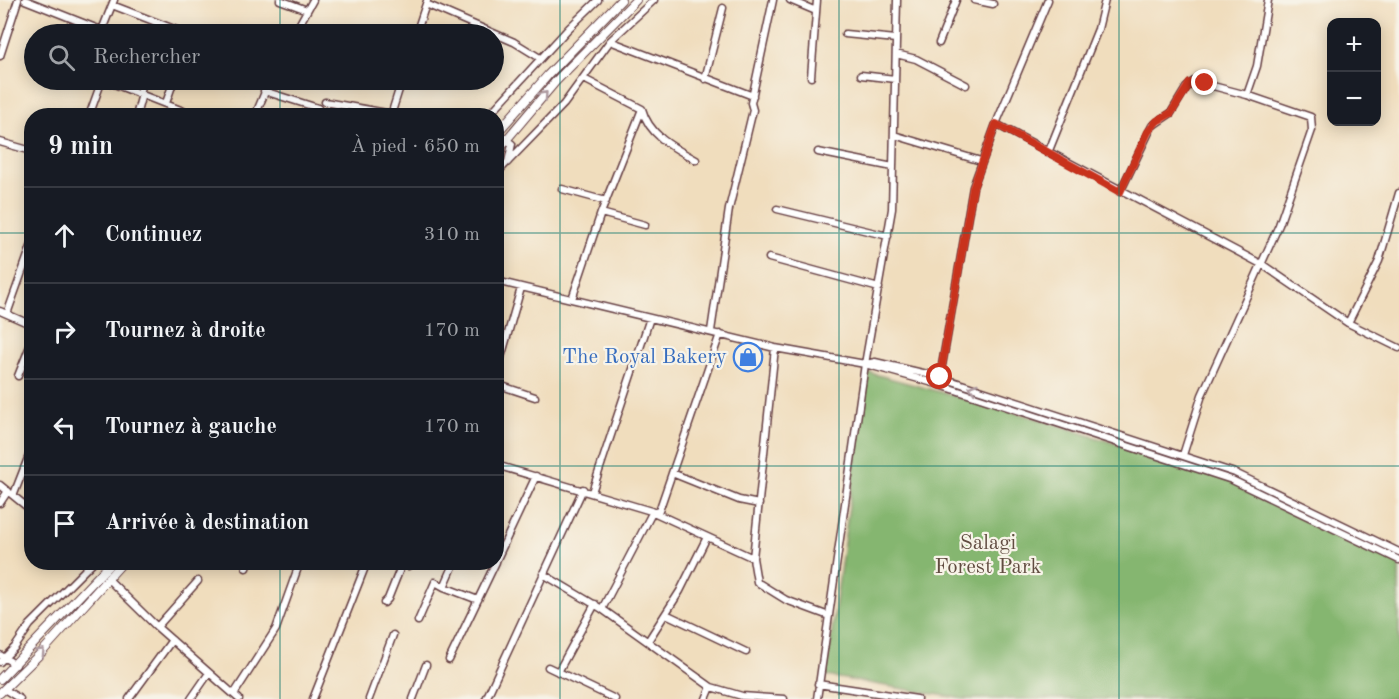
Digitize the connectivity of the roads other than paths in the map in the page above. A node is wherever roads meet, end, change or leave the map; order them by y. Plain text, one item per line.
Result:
1 (18, 0) edge
2 (25, 0) edge
3 (280, 0) edge
4 (313, 0) edge
5 (598, 0) edge
6 (621, 0) edge
7 (636, 0) edge
8 (654, 0) edge
9 (773, 0) edge
10 (790, 0) edge
11 (817, 0) edge
12 (897, 0) edge
13 (956, 0) edge
14 (974, 0) edge
15 (1048, 0) edge
16 (1105, 0) edge
17 (1268, 0) edge
18 (113, 2) edge
19 (426, 2) edge
20 (993, 4) dead end
21 (723, 8) dead end
22 (307, 10) junction
23 (816, 11) junction
24 (87, 24) edge
25 (104, 24) edge
26 (164, 24) edge
27 (299, 24) edge
28 (419, 24) edge
29 (474, 24) edge
30 (845, 34) dead end
31 (504, 37) edge
32 (896, 39) junction
33 (610, 41) junction
34 (939, 43) dead end
35 (896, 54) junction
36 (0, 56) edge
37 (540, 58) junction
38 (861, 75) dead end
39 (811, 77) dead end
40 (584, 79) junction
41 (705, 79) junction
42 (895, 79) junction
43 (966, 85) dead end
44 (99, 90) edge
45 (132, 90) edge
46 (141, 90) edge
47 (171, 90) edge
48 (399, 90) edge
49 (264, 91) joint
50 (141, 93) junction
51 (1247, 95) junction
52 (753, 96) junction
53 (325, 102) dead end
54 (166, 103) junction
55 (92, 108) edge
56 (138, 108) edge
57 (178, 108) edge
58 (258, 108) edge
59 (318, 108) dead end
60 (355, 108) edge
61 (393, 108) edge
62 (496, 108) edge
63 (642, 109) junction
64 (504, 124) edge
65 (996, 124) junction
66 (894, 135) junction
67 (504, 138) edge
68 (507, 140) junction
69 (0, 142) edge
70 (504, 143) edge
71 (24, 149) edge
72 (818, 152) dead end
73 (1048, 153) junction
74 (696, 160) dead end
75 (981, 161) junction
76 (508, 163) junction
77 (504, 167) edge
78 (893, 167) junction
79 (562, 189) dead end
80 (1120, 192) junction
81 (1399, 193) edge
82 (606, 201) junction
83 (777, 208) dead end
84 (602, 213) junction
85 (645, 225) dead end
86 (888, 236) junction
87 (769, 258) dead end
88 (1263, 265) junction
89 (24, 266) edge
90 (504, 283) edge
91 (521, 288) junction
92 (879, 288) junction
93 (572, 298) junction
94 (0, 311) edge
95 (7, 314) junction
96 (650, 318) junction
97 (24, 321) edge
98 (1348, 323) junction
99 (711, 332) junction
100 (720, 334) junction
101 (504, 347) edge
102 (775, 348) junction
103 (1399, 348) edge
104 (24, 361) edge
105 (865, 364) junction
106 (18, 376) dead end
107 (940, 377) junction
108 (504, 387) edge
109 (535, 397) dead end
110 (1183, 455) junction
111 (24, 465) edge
112 (504, 467) edge
113 (672, 472) junction
114 (536, 476) junction
115 (0, 485) edge
116 (583, 489) junction
117 (11, 492) junction
118 (592, 492) junction
119 (0, 503) edge
120 (24, 504) edge
121 (759, 504) junction
122 (654, 513) junction
123 (707, 537) junction
124 (504, 545) edge
125 (1399, 552) edge
126 (753, 558) junction
127 (1399, 560) edge
128 (83, 570) edge
129 (97, 570) edge
130 (108, 570) edge
131 (113, 570) edge
132 (298, 570) edge
133 (364, 570) edge
134 (399, 570) edge
135 (451, 570) edge
136 (492, 570) edge
137 (543, 574) junction
138 (104, 577) junction
139 (198, 581) dead end
140 (444, 586) junction
141 (478, 600) junction
142 (384, 603) dead end
143 (595, 604) junction
144 (603, 609) junction
145 (666, 614) junction
146 (829, 616) junction
147 (418, 621) dead end
148 (157, 627) junction
149 (393, 635) dead end
150 (172, 640) junction
151 (648, 641) junction
152 (746, 652) dead end
153 (2, 658) edge
154 (449, 660) dead end
155 (16, 665) junction
156 (426, 665) dead end
157 (548, 667) dead end
158 (558, 672) junction
159 (209, 673) junction
160 (0, 679) edge
161 (818, 684) junction
162 (711, 687) junction
163 (2, 691) edge
164 (237, 696) edge
165 (21, 699) edge
166 (129, 699) edge
167 (191, 699) edge
168 (312, 699) edge
169 (369, 699) edge
170 (413, 699) edge
171 (486, 699) edge
172 (615, 699) edge
173 (706, 699) edge
174 (784, 699) edge
175 (817, 699) edge
176 (917, 699) edge

1 - 36 street
2 - 24 street
3 - 22 street
4 - 22 street
5 - 37 street
6 - 64 main road
68 -> 7 main road
8 - 33 street
9 - 52 street
10 - 23 street
11 - 23 street
12 - 32 street
13 - 34 street
14 - 20 street
15 - 65 street
16 - 73 street
17 - 51 street
18 - 25 street
18 - 26 street
19 - 28 street
19 - 29 street
21 - 41 street
22 - 27 street
23 - 39 street
30 - 32 street
31 - 37 street
32 - 35 street
33 - 40 street
33 - 41 street
35 - 42 street
35 - 43 street
37 - 62 street
38 - 42 street
40 - 63 street
40 - 76 street
41 - 52 street
42 - 66 street
44 - 55 street
45 - 50 street
46 - 50 street
47 - 54 street
48 - 61 street
49 - 58 street
49 - 59 street
50 - 54 street
50 - 56 street
51 - 80 street
51 - 88 street
52 - 99 street
53 - 60 street
54 - 57 street
63 - 74 street
63 - 82 street
65 - 73 street
65 - 75 street
66 - 75 street
66 - 78 street
67 - 68 street
68 - 70 main road
68 - 76 street
69 - 71 street
72 - 78 street
73 - 80 street
75 - 107 street
76 - 77 street
78 - 86 street
79 - 82 street
80 - 88 street
81 - 98 street
82 - 84 street
83 - 86 street
84 - 85 street
84 - 93 street
86 - 92 street
87 - 92 street
88 - 98 street
88 - 110 street
89 - 95 street
90 - 91 street
91 - 93 street
91 - 101 street
92 - 105 street
93 - 96 street
94 - 95 street
95 - 97 street
96 - 99 street
96 - 118 street
98 - 103 street
99 - 100 street
100 - 102 street
100 - 113 street
102 - 105 street
102 - 121 street
104 - 106 street
105 - 107 street
105 - 127 street
105 - 146 street
110 -> 107 street
108 - 109 street
110 - 125 street
111 - 117 street
112 - 114 street
113 - 121 street
113 - 122 street
114 - 116 street
114 - 124 street
115 - 117 street
116 - 118 street
116 - 137 street
117 - 119 street
117 - 120 street
118 - 122 street
121 - 126 street
122 - 123 street
122 - 144 street
123 - 126 street
123 - 145 street
126 - 146 street
128 - 153 street
129 - 138 street
130 - 138 main road
131 - 138 main road
132 - 164 street
133 - 168 street
134 - 142 street
135 - 140 street
136 - 141 street
137 - 143 street
137 - 171 street
138 - 148 street
138 - 155 main road
163 -> 138 main road
139 - 148 street
140 - 141 street
140 - 147 street
141 - 154 street
143 - 144 street
143 - 158 street
144 - 151 street
145 - 151 street
145 - 152 street
146 - 161 street
148 - 150 street
149 - 169 street
150 - 159 street
150 - 166 street
151 - 162 street
153 - 155 street
155 - 160 main road
156 - 170 street
157 - 158 street
158 - 172 street
159 - 164 street
159 - 167 street
161 - 175 street
161 - 176 street
162 - 173 street
162 - 174 street
163 - 165 street

